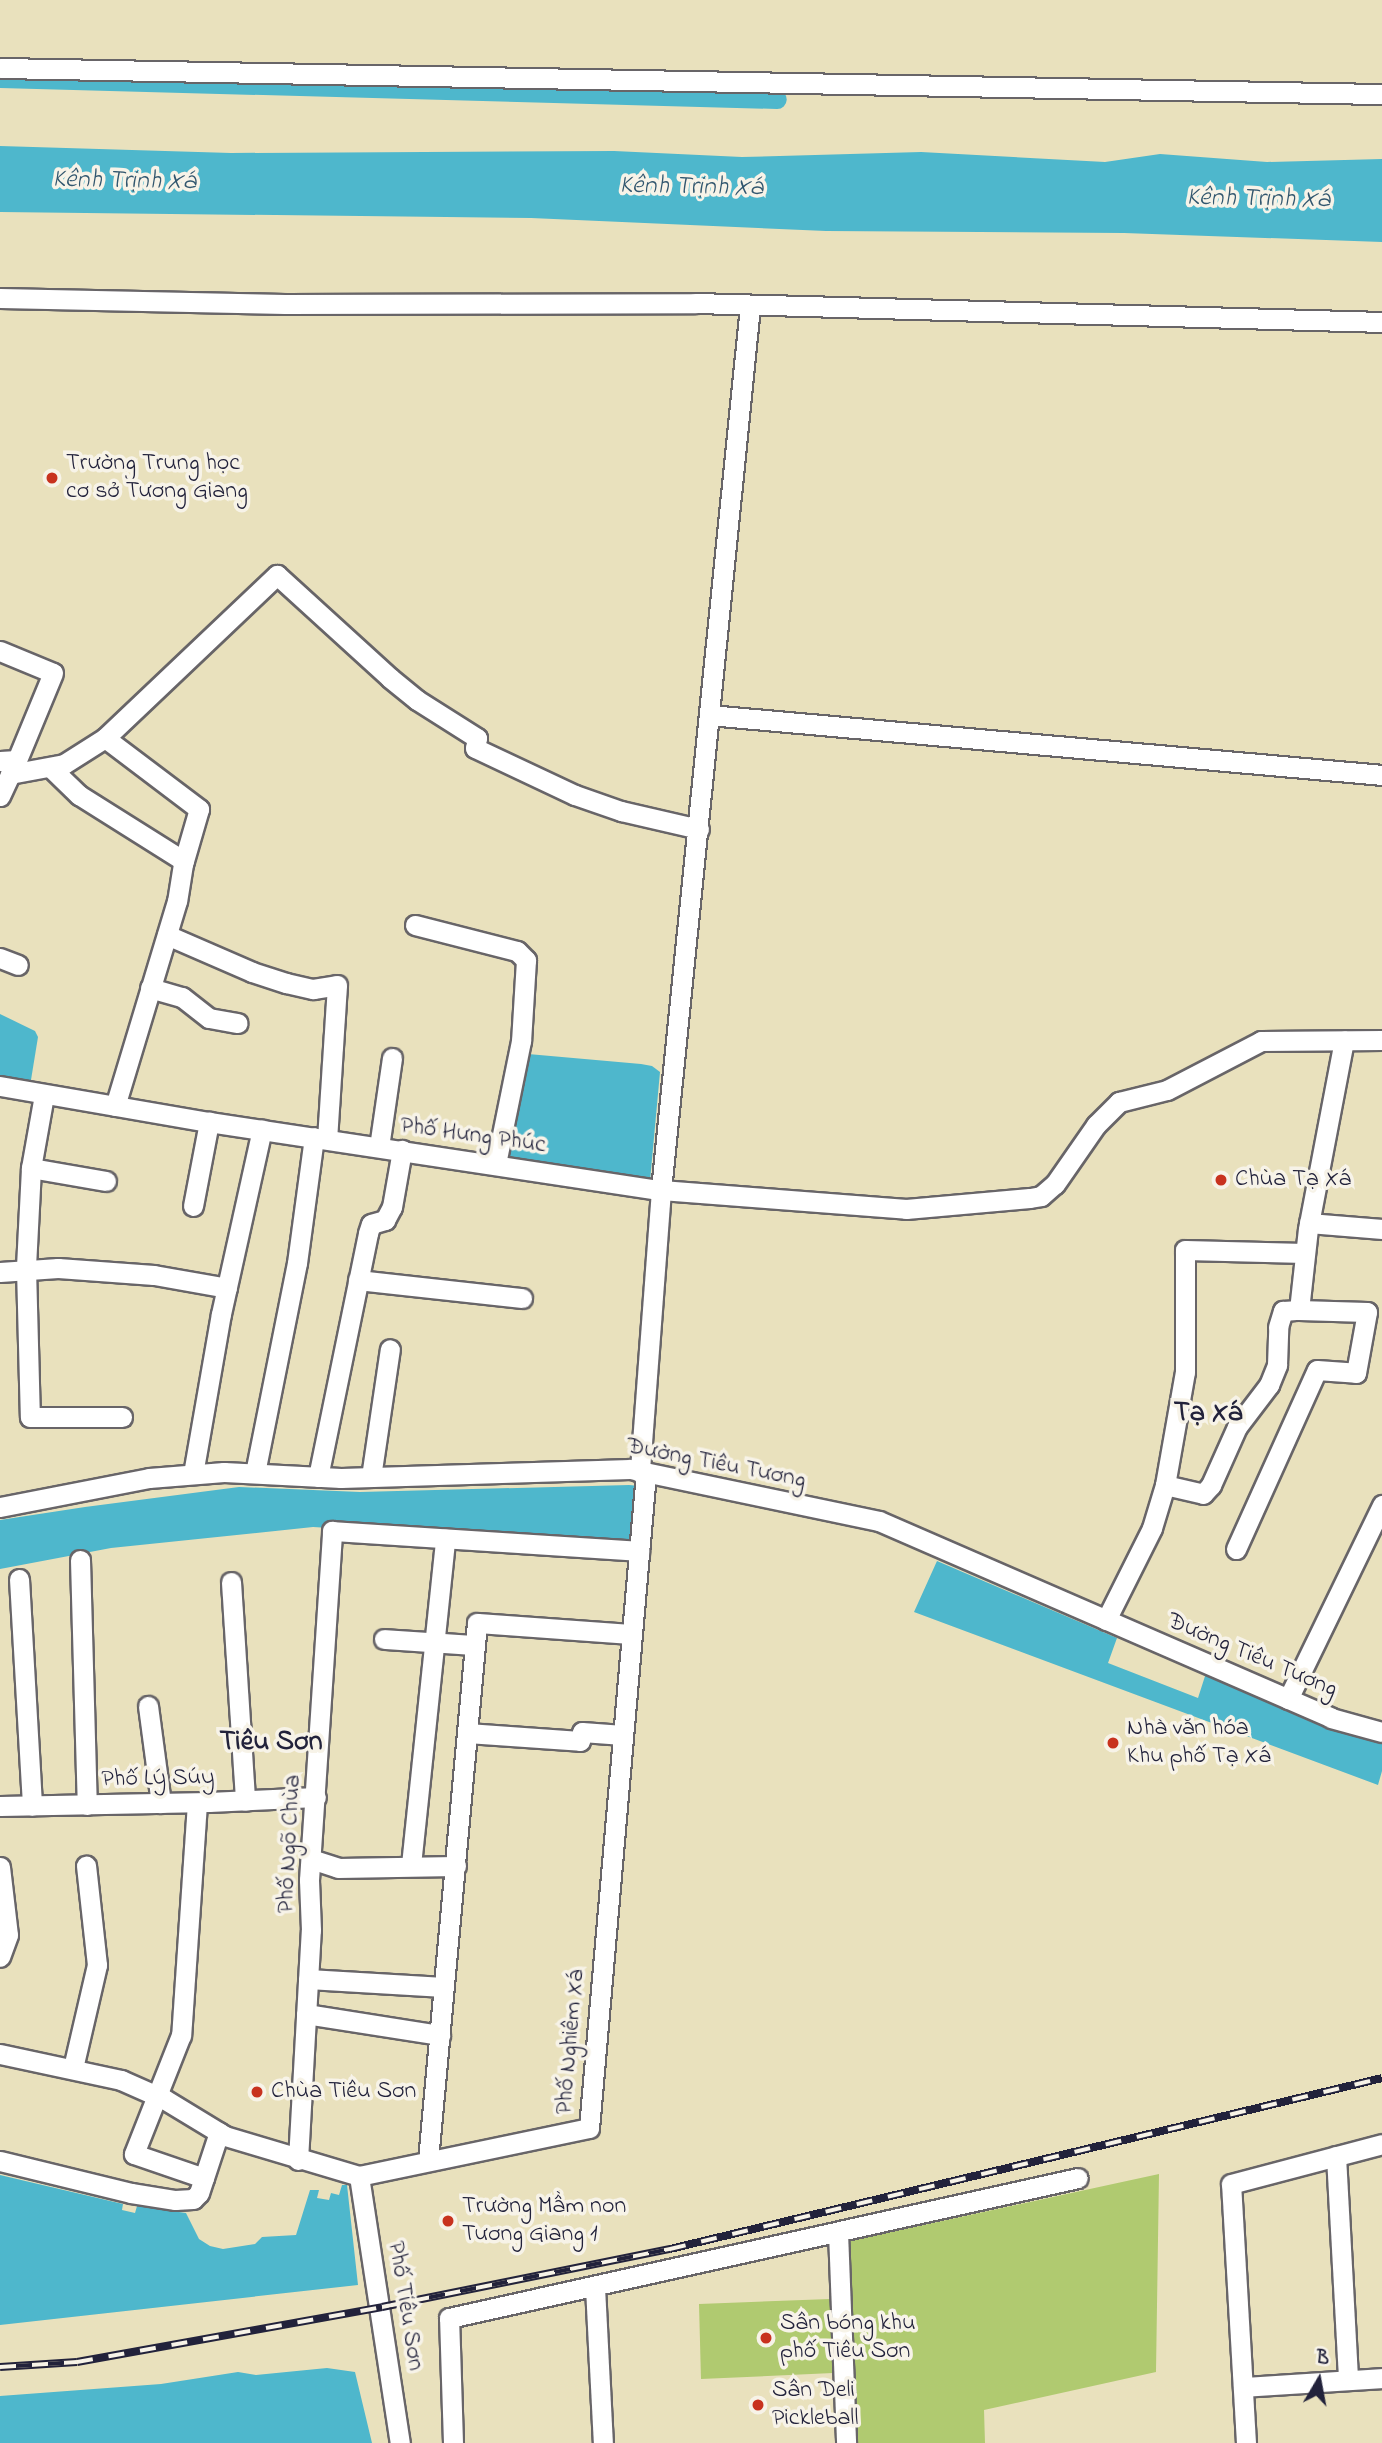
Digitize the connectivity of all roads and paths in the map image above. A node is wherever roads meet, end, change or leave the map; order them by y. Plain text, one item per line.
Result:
1 (0, 68) edge
2 (1382, 94) edge
3 (0, 298) edge
4 (750, 306) junction
5 (1382, 322) edge
6 (0, 651) edge
7 (709, 715) junction
8 (105, 738) junction
9 (9, 765) edge
10 (51, 768) junction
11 (1382, 775) edge
12 (0, 796) edge
13 (699, 829) junction
14 (184, 861) junction
15 (415, 925) dead end
16 (167, 935) junction
17 (150, 988) junction
18 (238, 1023) dead end
19 (1344, 1040) junction
20 (1382, 1040) edge
21 (392, 1058) dead end
22 (0, 1086) edge
23 (44, 1095) junction
24 (115, 1106) junction
25 (209, 1122) junction
26 (262, 1129) junction
27 (321, 1138) junction
28 (379, 1147) junction
29 (402, 1150) junction
30 (496, 1164) junction
31 (31, 1168) junction
32 (106, 1181) dead end
33 (660, 1190) junction
34 (194, 1206) dead end
35 (1309, 1223) junction
36 (1382, 1229) edge
37 (1305, 1253) junction
38 (26, 1268) junction
39 (0, 1272) edge
40 (358, 1280) junction
41 (227, 1288) junction
42 (522, 1298) dead end
43 (1298, 1310) junction
44 (1374, 1313) edge
45 (390, 1349) dead end
46 (122, 1417) dead end
47 (643, 1472) junction
48 (193, 1474) junction
49 (255, 1474) junction
50 (318, 1477) junction
51 (371, 1477) junction
52 (1165, 1485) junction
53 (1382, 1505) edge
54 (0, 1507) edge
55 (445, 1539) junction
56 (1236, 1549) dead end
57 (639, 1551) junction
58 (80, 1560) dead end
59 (19, 1579) dead end
60 (231, 1582) dead end
61 (1106, 1620) junction
62 (632, 1634) junction
63 (384, 1639) dead end
64 (434, 1642) junction
65 (475, 1645) junction
66 (1288, 1699) junction
67 (148, 1706) dead end
68 (1382, 1732) edge
69 (467, 1734) junction
70 (623, 1735) junction
71 (316, 1797) junction
72 (245, 1801) junction
73 (197, 1803) junction
74 (161, 1804) junction
75 (87, 1805) junction
76 (0, 1806) edge
77 (32, 1806) junction
78 (311, 1859) junction
79 (411, 1865) junction
80 (86, 1866) dead end
81 (456, 1866) junction
82 (0, 1867) edge
83 (0, 1957) edge
84 (308, 1979) junction
85 (444, 1987) junction
86 (306, 2014) junction
87 (440, 2035) junction
88 (0, 2054) edge
89 (73, 2067) junction
90 (155, 2095) junction
91 (219, 2132) junction
92 (1382, 2144) edge
93 (1336, 2156) junction
94 (298, 2160) junction
95 (428, 2160) junction
96 (0, 2161) edge
97 (359, 2176) junction
98 (204, 2178) junction
99 (1078, 2178) dead end
100 (838, 2232) junction
101 (595, 2287) junction
102 (1382, 2378) edge
103 (1348, 2380) junction
104 (1243, 2387) junction
105 (400, 2443) edge
106 (453, 2443) edge
107 (603, 2443) edge
108 (846, 2443) edge
109 (1246, 2443) edge

1 - 2 street
3 - 4 street
4 - 5 street
4 - 7 street
6 - 9 street
7 - 11 street
7 - 13 street
8 - 10 street
8 - 13 street
8 - 14 street
9 - 10 street
9 - 12 street
10 - 14 street
13 - 33 street
14 - 16 street
15 - 30 street
16 - 17 street
16 - 27 street
17 - 18 street
17 - 24 street
19 - 20 street, Phố Hưng Phúc
19 - 33 street, Phố Hưng Phúc
19 - 35 street
21 - 28 street
22 - 23 street, Phố Hưng Phúc
23 - 24 street, Phố Hưng Phúc
23 - 31 street
24 - 25 street, Phố Hưng Phúc
25 - 26 street, Phố Hưng Phúc
25 - 34 street
26 - 27 street, Phố Hưng Phúc
26 - 41 street
27 - 28 street, Phố Hưng Phúc
27 - 49 street
28 - 29 street, Phố Hưng Phúc
29 - 30 street, Phố Hưng Phúc
29 - 40 street
30 - 33 street, Phố Hưng Phúc
31 - 32 street
31 - 38 street
33 - 47 street
35 - 36 street
35 - 37 street
37 - 43 street
37 - 52 street
38 - 39 street
38 - 41 street
38 - 46 street
40 - 42 street
40 - 50 street
41 - 48 street
43 - 44 street
43 - 52 street
44 - 56 street
45 - 51 street
47 - 51 street, Đường Tiêu Tương
47 - 57 street, Phố Nghiêm Xá
47 - 61 street, Đường Tiêu Tương
48 - 49 street, Đường Tiêu Tương
48 - 54 street, Đường Tiêu Tương
49 - 50 street, Đường Tiêu Tương
50 - 51 street, Đường Tiêu Tương
52 - 61 street
53 - 66 street
55 - 57 street
55 - 64 street
55 - 71 street, Phố Ngõ Chùa
57 - 62 street, Phố Nghiêm Xá
58 - 75 street
59 - 77 street
60 - 72 street
61 - 66 street, Đường Tiêu Tương
62 - 65 street
62 - 70 street, Phố Nghiêm Xá
63 - 64 street
64 - 65 street
64 - 79 street
65 - 69 street
66 - 68 street, Đường Tiêu Tương
67 - 74 street
69 - 70 street
69 - 81 street
70 - 95 street, Phố Nghiêm Xá
71 - 72 street, Phố Lý Súy
71 - 78 street, Phố Ngõ Chùa
72 - 73 street, Phố Lý Súy
73 - 74 street, Phố Lý Súy
73 - 90 street
74 - 75 street, Phố Lý Súy
75 - 77 street, Phố Lý Súy
76 - 77 street, Phố Lý Súy
78 - 79 street
78 - 84 street, Phố Ngõ Chùa
79 - 81 street
80 - 89 street
81 - 85 street
82 - 83 street
84 - 85 street
84 - 86 street, Phố Ngõ Chùa
85 - 87 street
86 - 87 street
86 - 94 street, Phố Ngõ Chùa
87 - 95 street
88 - 89 street, Phố Nghiêm Xá
89 - 90 street, Phố Nghiêm Xá
90 - 91 street, Phố Nghiêm Xá
90 - 98 street
91 - 94 street, Phố Nghiêm Xá
91 - 98 street
92 - 93 street
93 - 103 street
93 - 104 street
94 - 97 street, Phố Nghiêm Xá
95 - 97 street, Phố Nghiêm Xá
96 - 98 street
97 - 105 street, Phố Tiêu Sơn
99 - 100 street
100 - 101 street
100 - 108 street
101 - 106 street
101 - 107 street
102 - 103 street
103 - 104 street
104 - 109 street

